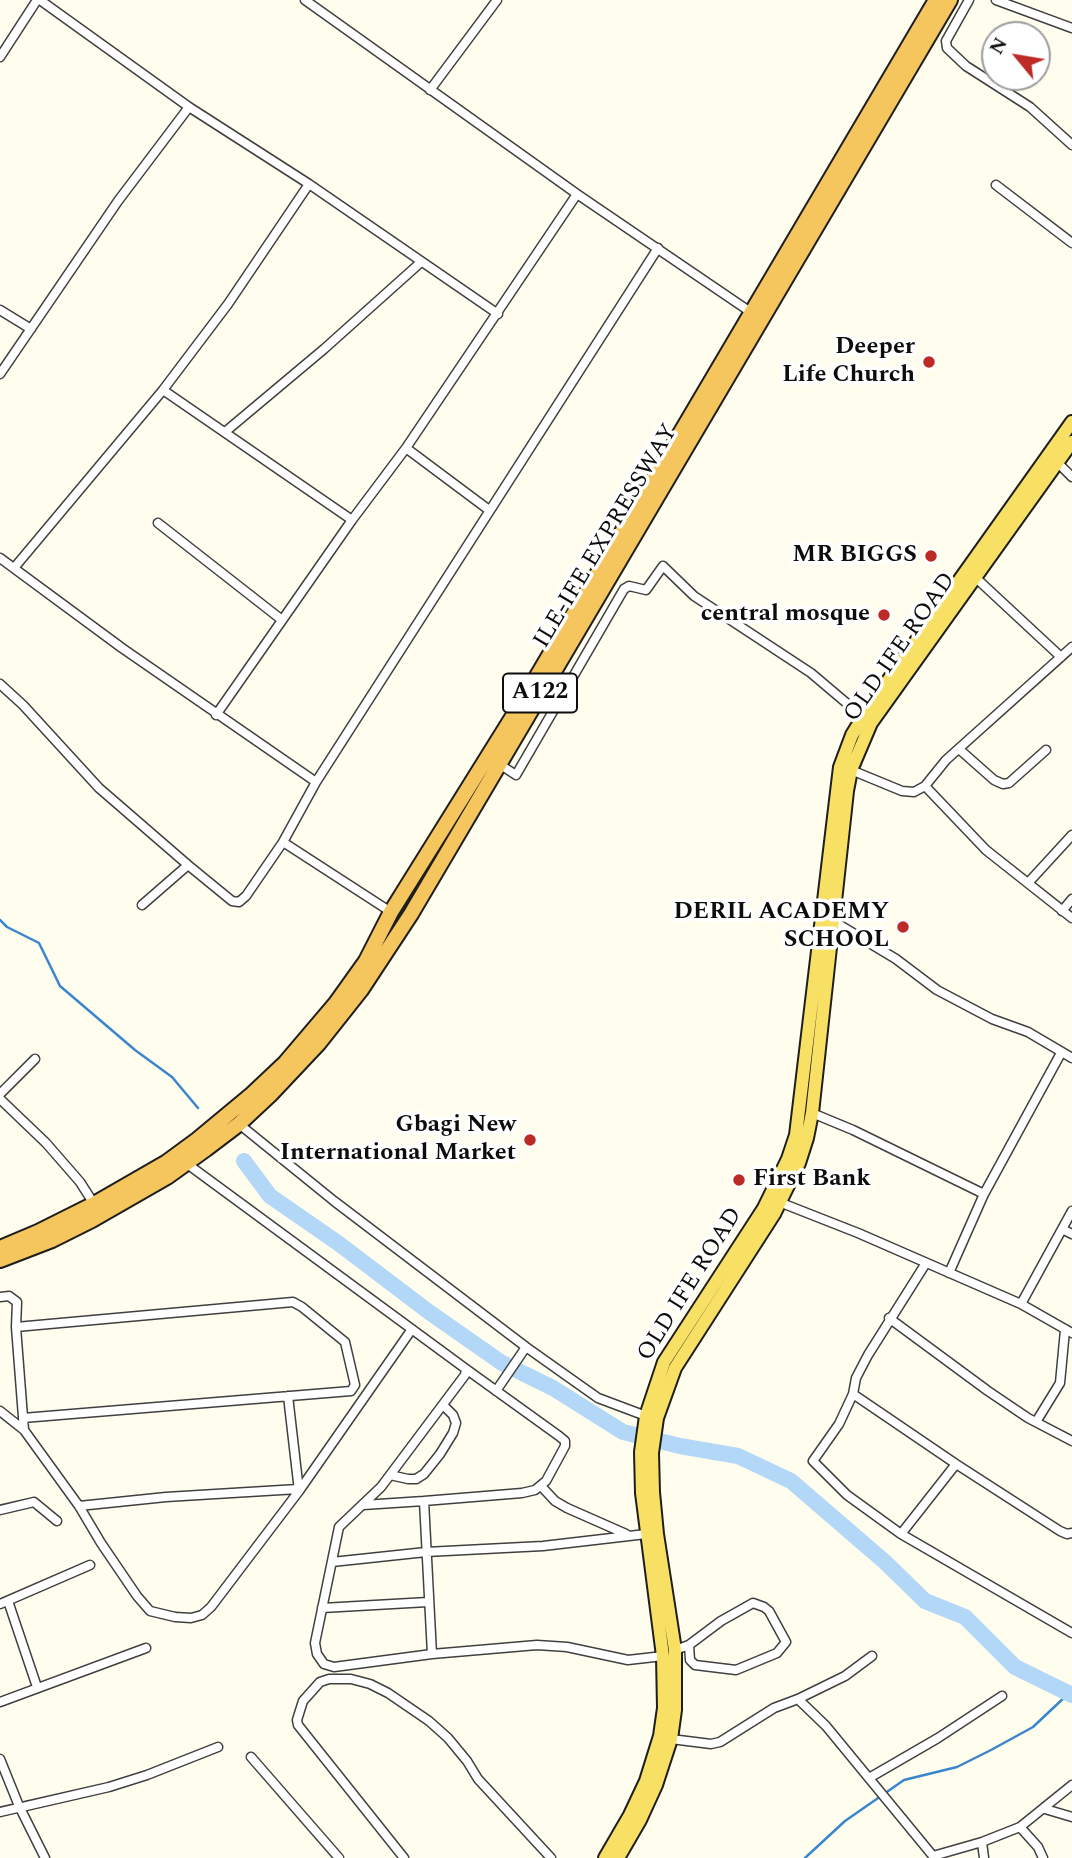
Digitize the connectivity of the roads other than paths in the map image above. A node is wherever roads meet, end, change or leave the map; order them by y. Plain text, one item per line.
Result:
1 (38, 0) edge
2 (305, 0) edge
3 (497, 0) edge
4 (936, 0) edge
5 (950, 0) edge
6 (969, 0) edge
7 (996, 0) edge
8 (1072, 28) edge
9 (0, 57) edge
10 (430, 90) junction
11 (190, 107) junction
12 (1072, 145) edge
13 (309, 184) junction
14 (996, 185) dead end
15 (577, 194) junction
16 (1072, 243) edge
17 (658, 248) junction
18 (420, 262) junction
19 (0, 310) edge
20 (752, 313) junction
21 (498, 314) junction
22 (31, 329) junction
23 (0, 374) edge
24 (163, 390) junction
25 (1072, 422) edge
26 (225, 432) junction
27 (1072, 442) edge
28 (406, 448) junction
29 (1058, 463) junction
30 (1072, 477) edge
31 (489, 510) junction
32 (1012, 518) junction
33 (352, 520) junction
34 (158, 523) dead end
35 (0, 558) edge
36 (14, 568) junction
37 (976, 578) junction
38 (282, 620) junction
39 (1072, 647) edge
40 (1062, 657) junction
41 (0, 684) edge
42 (216, 715) junction
43 (863, 718) junction
44 (959, 749) junction
45 (1046, 750) dead end
46 (499, 764) junction
47 (851, 770) junction
48 (316, 782) junction
49 (925, 786) junction
50 (1072, 835) edge
51 (283, 842) junction
52 (188, 865) junction
53 (1028, 883) junction
54 (1072, 899) edge
55 (142, 905) dead end
56 (1062, 911) junction
57 (391, 912) junction
58 (1072, 918) edge
59 (833, 921) junction
60 (818, 1010) junction
61 (1062, 1053) junction
62 (1072, 1058) edge
63 (35, 1059) dead end
64 (0, 1096) edge
65 (812, 1113) junction
66 (239, 1124) junction
67 (186, 1163) junction
68 (984, 1194) junction
69 (779, 1202) junction
70 (94, 1204) junction
71 (1072, 1211) edge
72 (1062, 1230) junction
73 (1072, 1234) edge
74 (0, 1248) edge
75 (0, 1260) edge
76 (926, 1264) junction
77 (948, 1273) junction
78 (0, 1297) edge
79 (1021, 1304) junction
80 (890, 1318) junction
81 (16, 1327) junction
82 (412, 1329) junction
83 (1069, 1331) edge
84 (525, 1349) junction
85 (670, 1365) junction
86 (466, 1369) junction
87 (354, 1389) junction
88 (498, 1389) junction
89 (853, 1394) junction
90 (365, 1395) junction
91 (288, 1396) junction
92 (443, 1405) junction
93 (0, 1411) edge
94 (646, 1416) junction
95 (23, 1418) junction
96 (1036, 1422) junction
97 (24, 1430) junction
98 (1072, 1441) edge
99 (648, 1442) junction
100 (956, 1464) junction
101 (390, 1475) junction
102 (541, 1486) junction
103 (299, 1490) junction
104 (424, 1501) junction
105 (363, 1504) junction
106 (79, 1506) junction
107 (0, 1510) edge
108 (57, 1521) dead end
109 (1072, 1533) edge
110 (646, 1534) junction
111 (901, 1534) junction
112 (628, 1535) junction
113 (426, 1552) junction
114 (332, 1562) junction
115 (90, 1565) dead end
116 (4, 1602) edge
117 (428, 1602) junction
118 (322, 1608) junction
119 (1072, 1633) edge
120 (689, 1645) junction
121 (146, 1648) dead end
122 (669, 1653) junction
123 (432, 1654) junction
124 (872, 1656) dead end
125 (37, 1687) junction
126 (1002, 1696) dead end
127 (798, 1699) junction
128 (0, 1702) edge
129 (671, 1739) junction
130 (218, 1747) dead end
131 (251, 1757) dead end
132 (0, 1759) edge
133 (869, 1778) junction
134 (1072, 1785) edge
135 (19, 1806) junction
136 (1045, 1808) junction
137 (0, 1812) edge
138 (1072, 1817) edge
139 (1020, 1827) junction
140 (982, 1842) junction
141 (609, 1857) edge
142 (932, 1857) edge
143 (45, 1858) edge
144 (339, 1858) edge
145 (404, 1858) edge
146 (551, 1858) edge
147 (984, 1858) edge
148 (1043, 1858) edge

1 - 9 street
1 - 11 street
2 - 10 street
3 - 10 street
4 - 20 highway, ILE-IFE EXPRESSWAY / A122
5 - 46 highway, ILE-IFE EXPRESSWAY / A122
6 - 12 street
7 - 8 street
10 - 15 street
11 - 13 street
11 - 22 street
13 - 18 street
13 - 24 street
14 - 16 street
15 - 17 street
15 - 21 street
17 - 20 street
17 - 31 street
18 - 21 street
18 - 26 street
19 - 22 street
20 - 57 highway, ILE-IFE EXPRESSWAY / A122
21 - 28 street
22 - 23 street
24 - 26 street
24 - 36 street
25 - 32 main road, OLD IFE ROAD
26 - 33 street
27 - 29 main road, OLD IFE ROAD
28 - 31 street
28 - 33 street
29 - 30 street
29 - 32 main road, OLD IFE ROAD
31 - 48 street
32 - 37 main road, OLD IFE ROAD
32 - 43 main road, OLD IFE ROAD
33 - 38 street
34 - 38 street
35 - 36 street
36 - 42 street
37 - 40 street
37 - 47 main road, OLD IFE ROAD
38 - 42 street
39 - 40 street
40 - 44 street
41 - 52 street
42 - 48 street
43 - 46 street
43 - 60 main road, OLD IFE ROAD
44 - 45 street
44 - 49 street
46 - 66 highway, ILE-IFE EXPRESSWAY / A122
47 - 49 street
47 - 59 main road, OLD IFE ROAD
48 - 51 street
49 - 53 street
50 - 53 street
51 - 52 street
51 - 57 street
52 - 55 street
53 - 56 street
54 - 56 street
56 - 58 street
57 - 70 highway, ILE-IFE EXPRESSWAY / A122
59 - 60 main road, OLD IFE ROAD
59 - 61 street
60 - 65 main road, OLD IFE ROAD
60 - 85 main road, OLD IFE ROAD
61 - 62 street
61 - 68 street
63 - 64 street
64 - 70 street
65 - 68 street
65 - 69 main road, OLD IFE ROAD
66 - 67 highway, ILE-IFE EXPRESSWAY / A122
66 - 84 street
67 - 75 highway, ILE-IFE EXPRESSWAY / A122
67 - 82 street
68 - 77 street
69 - 76 street
69 - 85 main road, OLD IFE ROAD
70 - 74 highway, ILE-IFE EXPRESSWAY / A122
71 - 72 street
72 - 73 street
72 - 79 street
76 - 77 street
76 - 80 street
77 - 79 street
78 - 81 street
79 - 83 street
80 - 89 street
80 - 96 street
81 - 87 street
81 - 95 street
82 - 86 street
82 - 90 street
83 - 96 street
84 - 88 street
84 - 94 street
85 - 94 main road, OLD IFE ROAD
85 - 99 main road, OLD IFE ROAD
86 - 88 street
86 - 92 street
87 - 90 street
87 - 91 street
88 - 102 street
89 - 100 street
89 - 111 street
90 - 103 street
91 - 95 street
91 - 103 street
92 - 101 street
92 - 101 street
93 - 97 street
94 - 99 main road, OLD IFE ROAD
95 - 97 street
96 - 98 street
97 - 106 street
99 - 110 main road, OLD IFE ROAD
99 - 122 main road, OLD IFE ROAD
100 - 109 street
100 - 111 street
101 - 105 street
102 - 104 street
102 - 112 street
103 - 106 street
103 - 106 street
104 - 105 street
104 - 113 street
105 - 114 street
107 - 108 street
110 - 112 street
110 - 122 main road, OLD IFE ROAD
111 - 119 street
112 - 113 street
113 - 114 street
113 - 117 street
114 - 118 street
115 - 116 street
116 - 125 street
117 - 118 street
117 - 123 street
118 - 123 street
120 - 120 street
120 - 122 street
121 - 125 street
122 - 123 street
122 - 129 main road, OLD IFE ROAD
122 - 141 main road, OLD IFE ROAD
124 - 127 street
125 - 128 street
126 - 133 street
127 - 129 street
127 - 133 street
129 - 141 main road, OLD IFE ROAD
130 - 135 street
131 - 144 street
132 - 135 street
133 - 142 street
134 - 136 street
135 - 137 street
135 - 143 street
136 - 138 street
136 - 139 street
139 - 140 street
139 - 148 street
140 - 142 street
140 - 147 street
145 - 146 street

